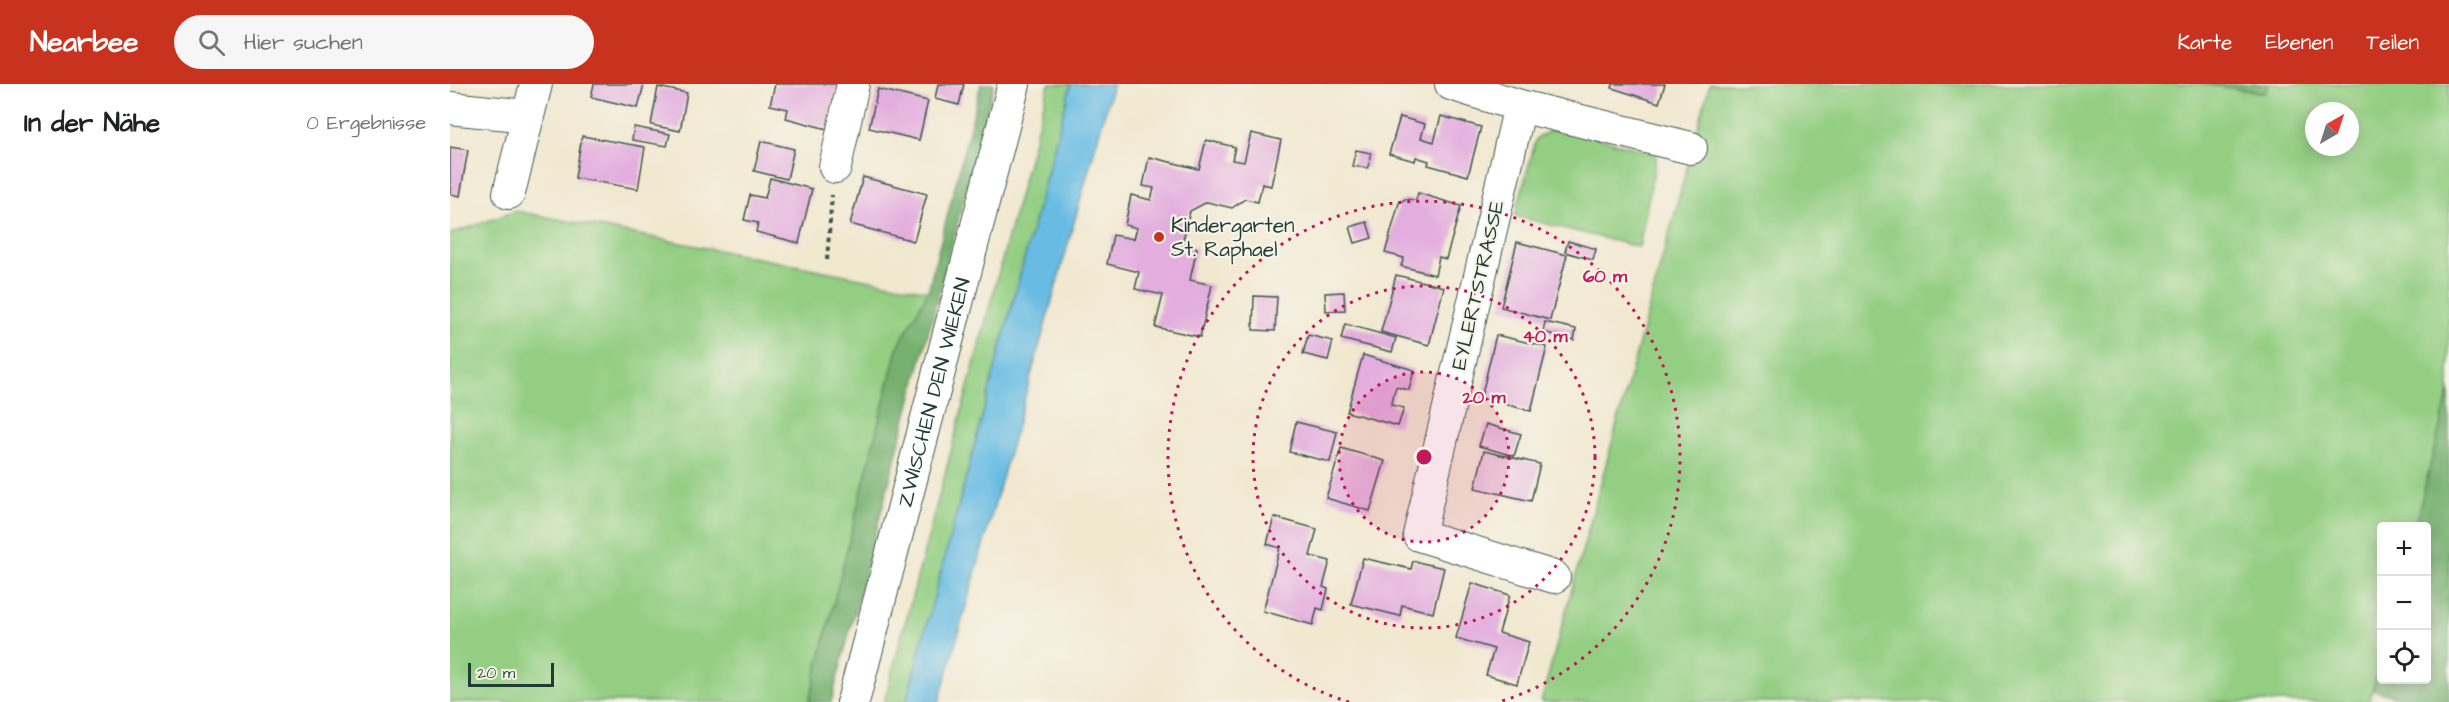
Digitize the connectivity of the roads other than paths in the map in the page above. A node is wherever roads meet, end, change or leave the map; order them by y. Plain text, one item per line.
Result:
1 (536, 84) edge
2 (853, 84) edge
3 (1014, 84) edge
4 (1451, 84) edge
5 (1520, 106) junction
6 (450, 108) edge
7 (527, 116) junction
8 (1691, 148) dead end
9 (835, 167) road end
10 (509, 193) dead end
11 (1554, 577) dead end
12 (853, 702) edge

1 - 7 street
2 - 9 street
3 - 12 street, ZWISCHEN DEN WIEKEN
4 - 5 street
5 - 8 street
5 - 11 street, EYLERTSTRASSE
6 - 7 street
7 - 10 street

